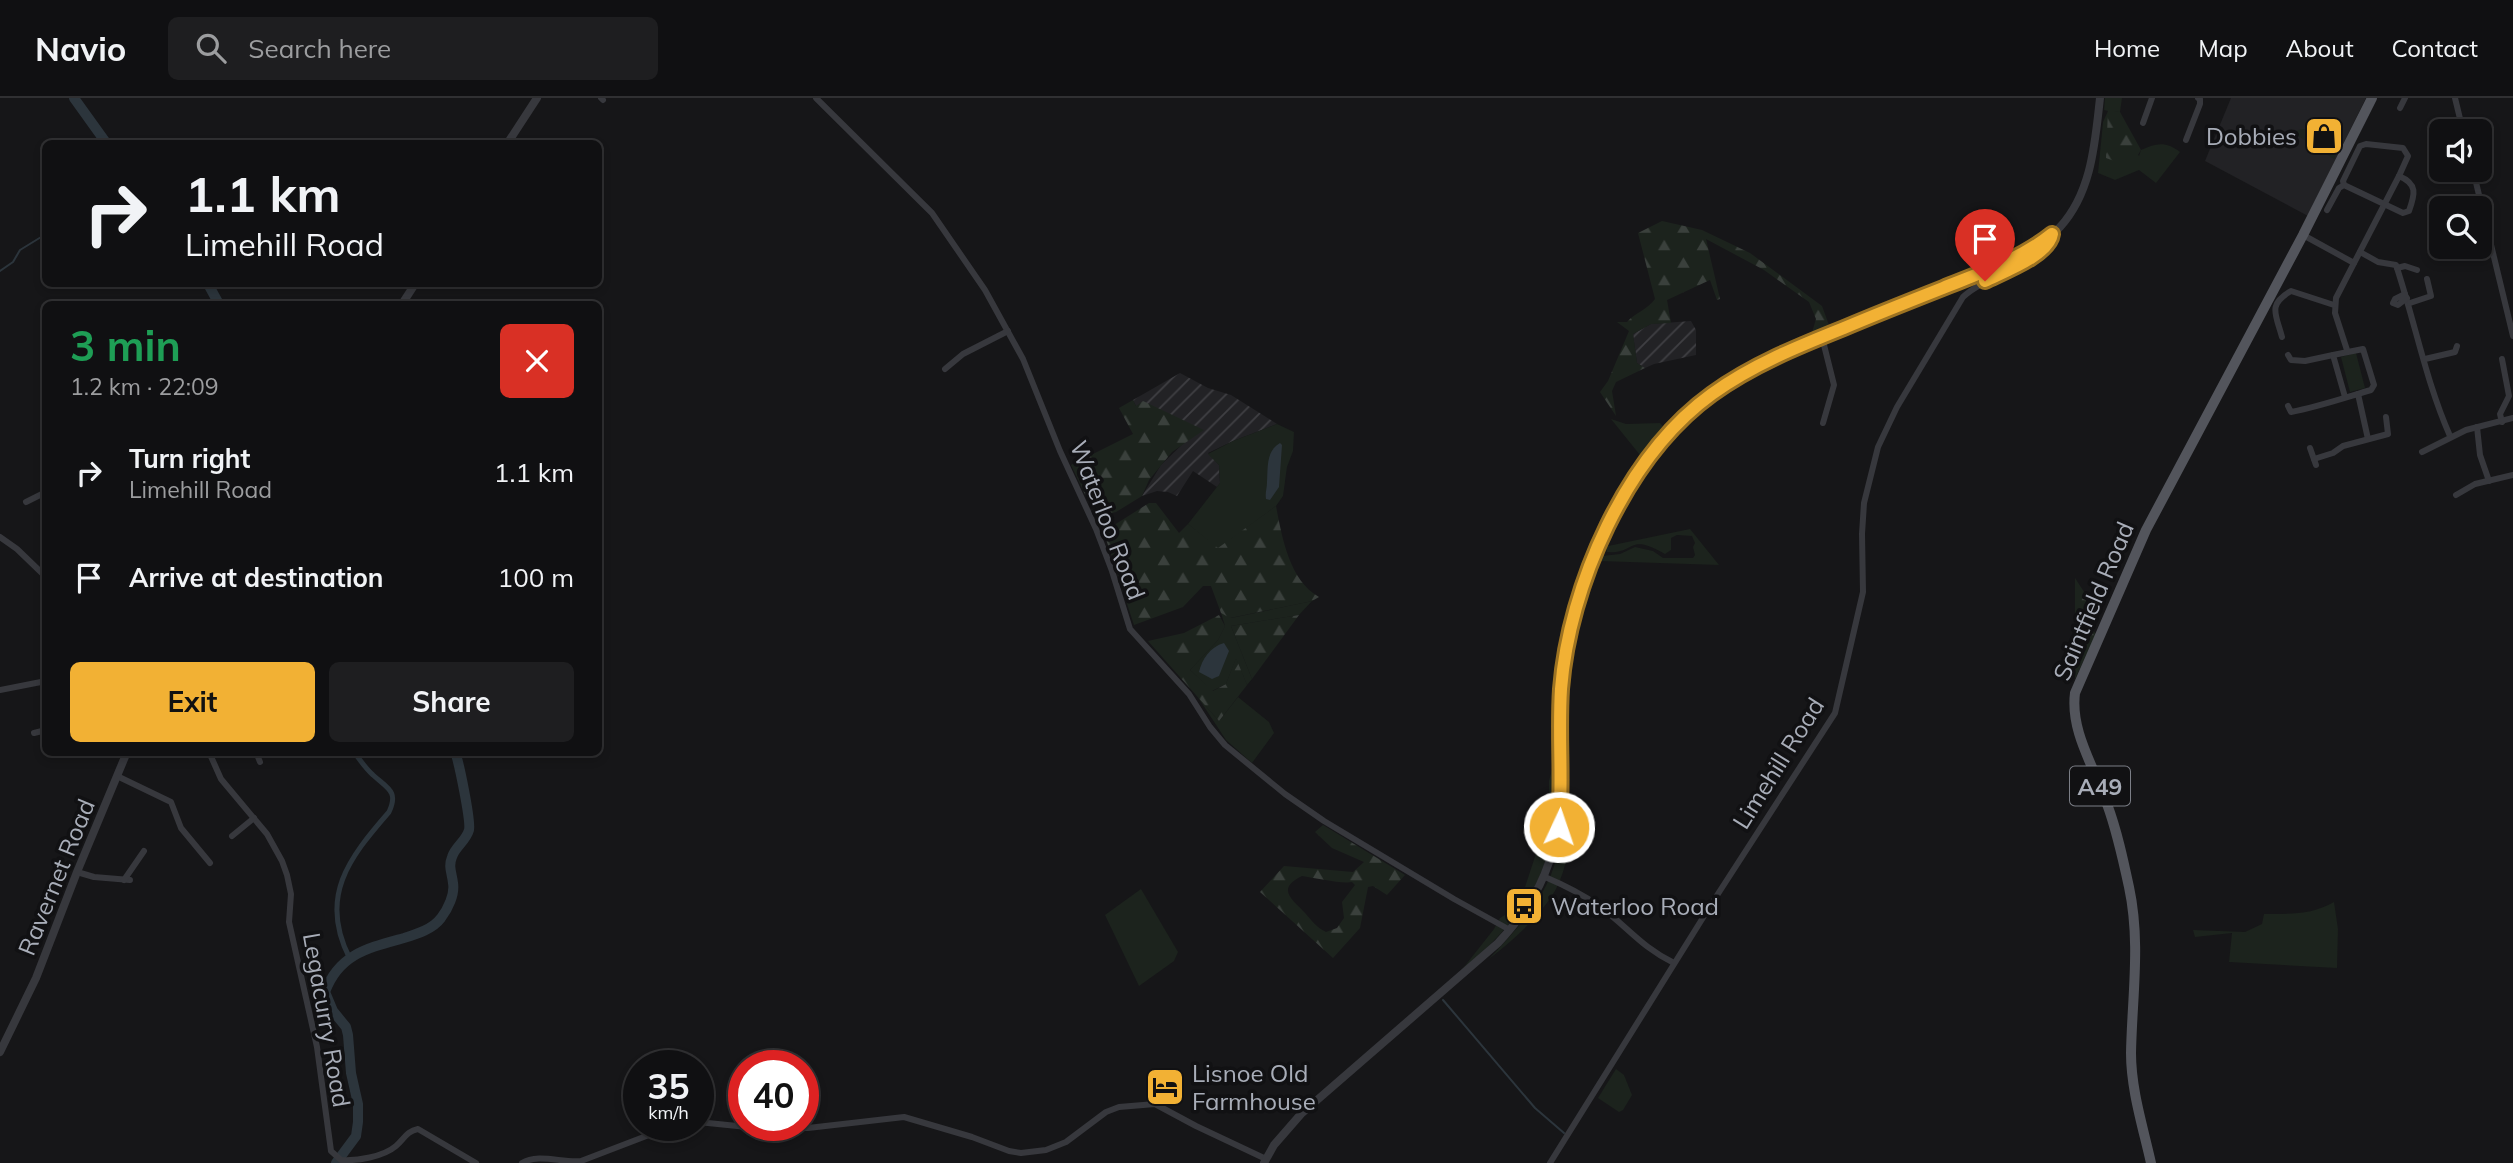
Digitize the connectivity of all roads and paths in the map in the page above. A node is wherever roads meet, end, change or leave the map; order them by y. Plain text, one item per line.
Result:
1 (537, 98) edge
2 (816, 98) edge
3 (2100, 98) edge
4 (2152, 98) edge
5 (2198, 98) edge
6 (2372, 98) edge
7 (2393, 98) edge
8 (2455, 98) edge
9 (2139, 103) dead end
10 (2403, 103) edge
11 (2149, 107) junction
12 (2460, 119) edge
13 (2143, 123) dead end
14 (510, 140) edge
15 (2186, 140) dead end
16 (2399, 176) junction
17 (2476, 182) edge
18 (2344, 185) junction
19 (2385, 205) junction
20 (2328, 210) dead end
21 (2052, 234) junction
22 (2303, 235) junction
23 (2360, 252) junction
24 (2354, 262) junction
25 (2397, 268) junction
26 (2417, 270) dead end
27 (2427, 279) dead end
28 (2407, 298) junction
29 (2334, 305) junction
30 (2511, 309) edge
31 (1008, 331) junction
32 (2513, 333) edge
33 (1822, 337) junction
34 (2282, 337) dead end
35 (2347, 351) junction
36 (2456, 351) dead end
37 (2333, 355) junction
38 (2425, 359) junction
39 (2502, 359) dead end
40 (2289, 360) dead end
41 (945, 369) dead end
42 (2358, 394) junction
43 (2345, 397) junction
44 (2289, 412) dead end
45 (2386, 417) dead end
46 (2513, 418) edge
47 (2502, 422) junction
48 (1823, 423) dead end
49 (2477, 427) junction
50 (2450, 436) junction
51 (2368, 439) junction
52 (2310, 448) dead end
53 (2423, 452) dead end
54 (2513, 475) edge
55 (2488, 481) junction
56 (42, 494) edge
57 (2456, 495) dead end
58 (26, 502) dead end
59 (0, 537) edge
60 (42, 573) edge
61 (42, 682) edge
62 (0, 690) edge
63 (42, 731) edge
64 (34, 733) dead end
65 (125, 756) edge
66 (211, 756) edge
67 (258, 756) edge
68 (260, 762) dead end
69 (117, 776) junction
70 (254, 818) junction
71 (232, 836) dead end
72 (144, 851) dead end
73 (210, 863) dead end
74 (77, 872) junction
75 (1545, 877) junction
76 (1510, 930) junction
77 (1675, 963) junction
78 (0, 1052) edge
79 (714, 1124) edge
80 (633, 1141) edge
81 (1265, 1161) edge
82 (476, 1163) edge
83 (522, 1163) edge
84 (1550, 1163) edge
85 (2151, 1163) edge

1 - 14 street
2 - 31 street, Waterloo Road
3 - 21 street
4 - 11 street
5 - 15 street
6 - 22 main road, Saintfield Road / A49
7 - 10 street
8 - 12 street
9 - 11 street
11 - 13 street
16 - 18 street
16 - 19 street
16 - 19 street
17 - 30 street
18 - 19 street
18 - 20 street
19 - 23 street
21 - 33 street
21 - 77 street, Limehill Road
22 - 24 street
22 - 85 main road, Saintfield Road / A49
23 - 24 street
23 - 25 street
24 - 29 street
25 - 26 street
25 - 28 street
27 - 28 street
28 - 38 street
29 - 34 street
29 - 35 street
30 - 32 street
31 - 41 street
31 - 76 street, Waterloo Road
33 - 48 street
33 - 75 street
35 - 37 street
35 - 42 street
36 - 38 street
37 - 40 street
37 - 43 street
38 - 50 street
39 - 47 street
42 - 43 street
42 - 51 street
43 - 44 street
45 - 51 street
46 - 47 street
47 - 49 street
49 - 50 street
49 - 55 street
50 - 53 street
51 - 52 street
54 - 55 street
55 - 57 street
56 - 58 street
59 - 60 street
61 - 62 street
63 - 64 street
65 - 69 street, Ravernet Road
66 - 70 street, Legacurry Road
67 - 68 street
69 - 73 street
69 - 74 street, Ravernet Road
70 - 71 street
70 - 82 street, Legacurry Road
72 - 74 street
74 - 78 street, Ravernet Road
75 - 76 street
75 - 77 street
76 - 81 street
77 - 84 street, Limehill Road
79 - 81 street
80 - 83 street

